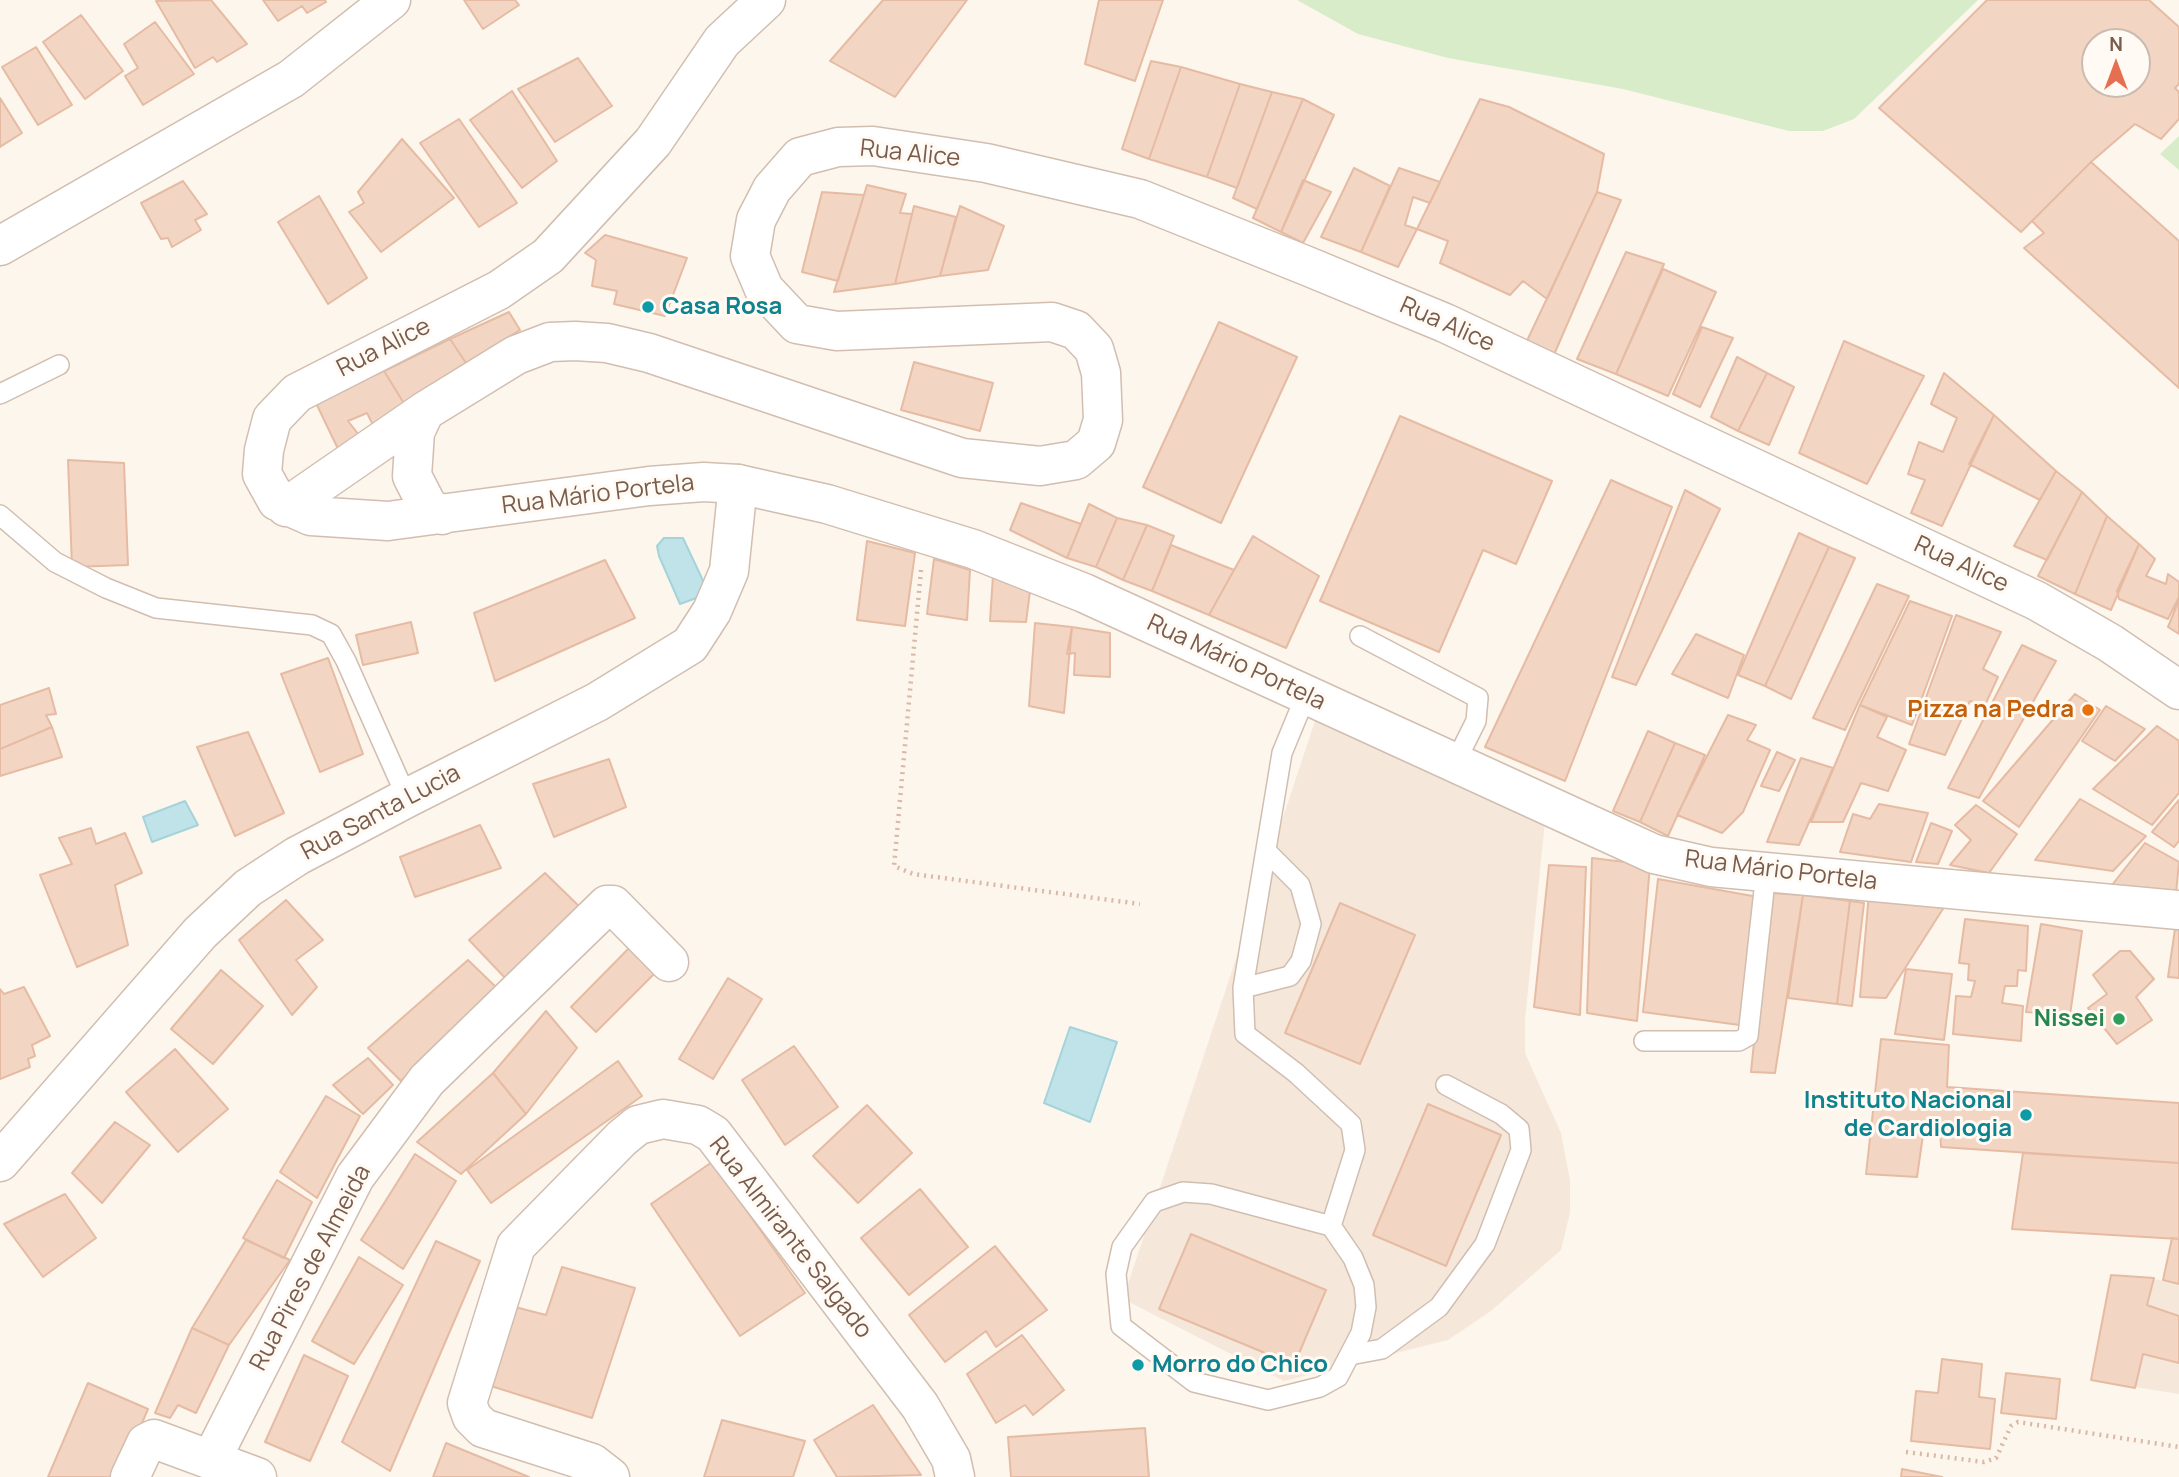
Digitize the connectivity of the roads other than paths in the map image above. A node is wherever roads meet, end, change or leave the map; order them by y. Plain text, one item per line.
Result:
1 (391, 0) edge
2 (766, 0) edge
3 (0, 246) edge
4 (59, 365) dead end
5 (0, 394) edge
6 (425, 411) junction
7 (738, 484) junction
8 (286, 507) junction
9 (0, 515) edge
10 (442, 515) junction
11 (1360, 636) dead end
12 (2179, 690) edge
13 (1306, 695) junction
14 (1455, 762) junction
15 (407, 798) junction
16 (1266, 851) junction
17 (1766, 872) junction
18 (2179, 910) edge
19 (669, 962) dead end
20 (1243, 988) junction
21 (1644, 1041) dead end
22 (1446, 1085) dead end
23 (0, 1162) edge
24 (1331, 1226) junction
25 (1350, 1355) junction
26 (211, 1460) junction
27 (130, 1477) edge
28 (257, 1477) edge
29 (610, 1477) edge
30 (955, 1477) edge

1 - 3 street
2 - 8 street, Rua Alice
4 - 5 lane
6 - 8 street, Rua Alice
6 - 10 street
6 - 12 street, Rua Alice
7 - 10 street, Rua Mário Portela
7 - 13 street, Rua Mário Portela
7 - 15 street, Rua Santa Lucia
8 - 10 street, Rua Mário Portela
9 - 15 lane
11 - 14 lane
13 - 14 street, Rua Mário Portela
13 - 16 lane
14 - 17 street, Rua Mário Portela
15 - 23 street, Rua Santa Lucia
16 - 20 lane
16 - 20 lane
17 - 18 street, Rua Mário Portela
17 - 21 lane
19 - 26 street, Rua Pires de Almeida
20 - 24 lane
22 - 25 lane
24 - 25 lane
24 - 25 lane
26 - 27 street
26 - 28 street
29 - 30 street, Rua Almirante Salgado

